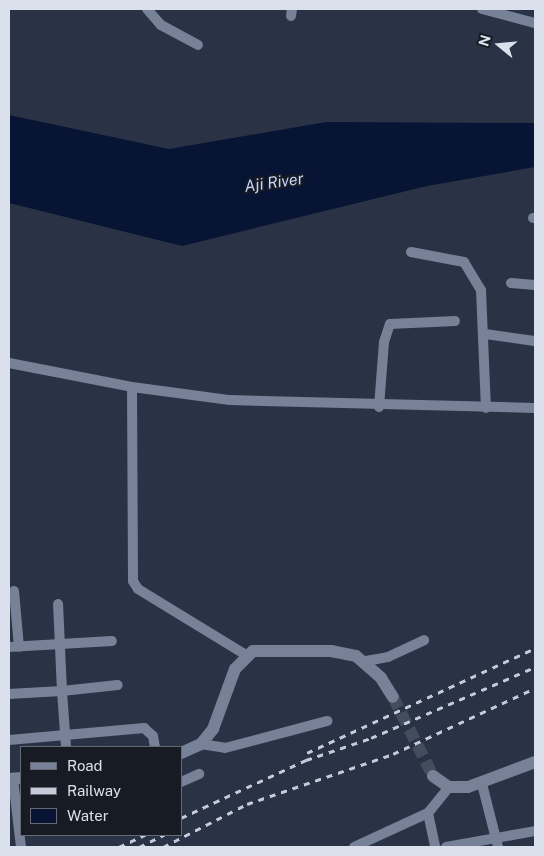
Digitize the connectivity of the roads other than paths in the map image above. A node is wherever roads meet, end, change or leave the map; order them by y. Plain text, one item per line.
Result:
1 (147, 9) edge
2 (482, 9) edge
3 (492, 10) edge
4 (535, 23) edge
5 (198, 45) dead end
6 (411, 252) dead end
7 (511, 283) dead end
8 (535, 285) edge
9 (455, 321) dead end
10 (485, 334) junction
11 (535, 341) edge
12 (9, 363) edge
13 (132, 387) junction
14 (379, 407) junction
15 (486, 408) junction
16 (535, 408) edge
17 (14, 591) dead end
18 (58, 604) dead end
19 (424, 640) dead end
20 (112, 641) dead end
21 (60, 644) junction
22 (14, 647) edge
23 (246, 655) junction
24 (366, 661) junction
25 (118, 685) dead end
26 (62, 691) junction
27 (9, 694) edge
28 (393, 697) tunnel mouth
29 (328, 721) dead end
30 (65, 734) junction
31 (9, 740) edge
32 (201, 744) junction
33 (66, 746) edge
34 (155, 746) edge
35 (182, 753) edge
36 (535, 762) edge
37 (199, 774) dead end
38 (433, 776) tunnel mouth
39 (14, 779) edge
40 (182, 782) edge
41 (482, 784) junction
42 (449, 787) junction
43 (428, 813) junction
44 (20, 827) edge
45 (535, 831) edge
46 (497, 843) edge
47 (354, 847) edge
48 (435, 847) edge
49 (446, 847) edge

1 - 5 street
2 - 3 street
3 - 4 street
6 - 10 street
7 - 8 street
9 - 14 street
10 - 11 street
10 - 15 street
12 - 13 street
13 - 14 street
13 - 23 street
14 - 15 street
15 - 16 street
17 - 22 street
18 - 21 street
19 - 24 street
20 - 21 street
21 - 22 street
21 - 26 street
23 - 24 street
23 - 32 street
24 - 28 street
25 - 26 street
26 - 27 street
26 - 30 street
29 - 32 street
30 - 31 street
30 - 33 street
30 - 34 street
32 - 35 street
36 - 41 street
37 - 40 street
38 - 42 street
39 - 44 street
41 - 42 street
41 - 46 street
42 - 43 street
43 - 47 street
43 - 48 street
45 - 46 street
46 - 49 street

